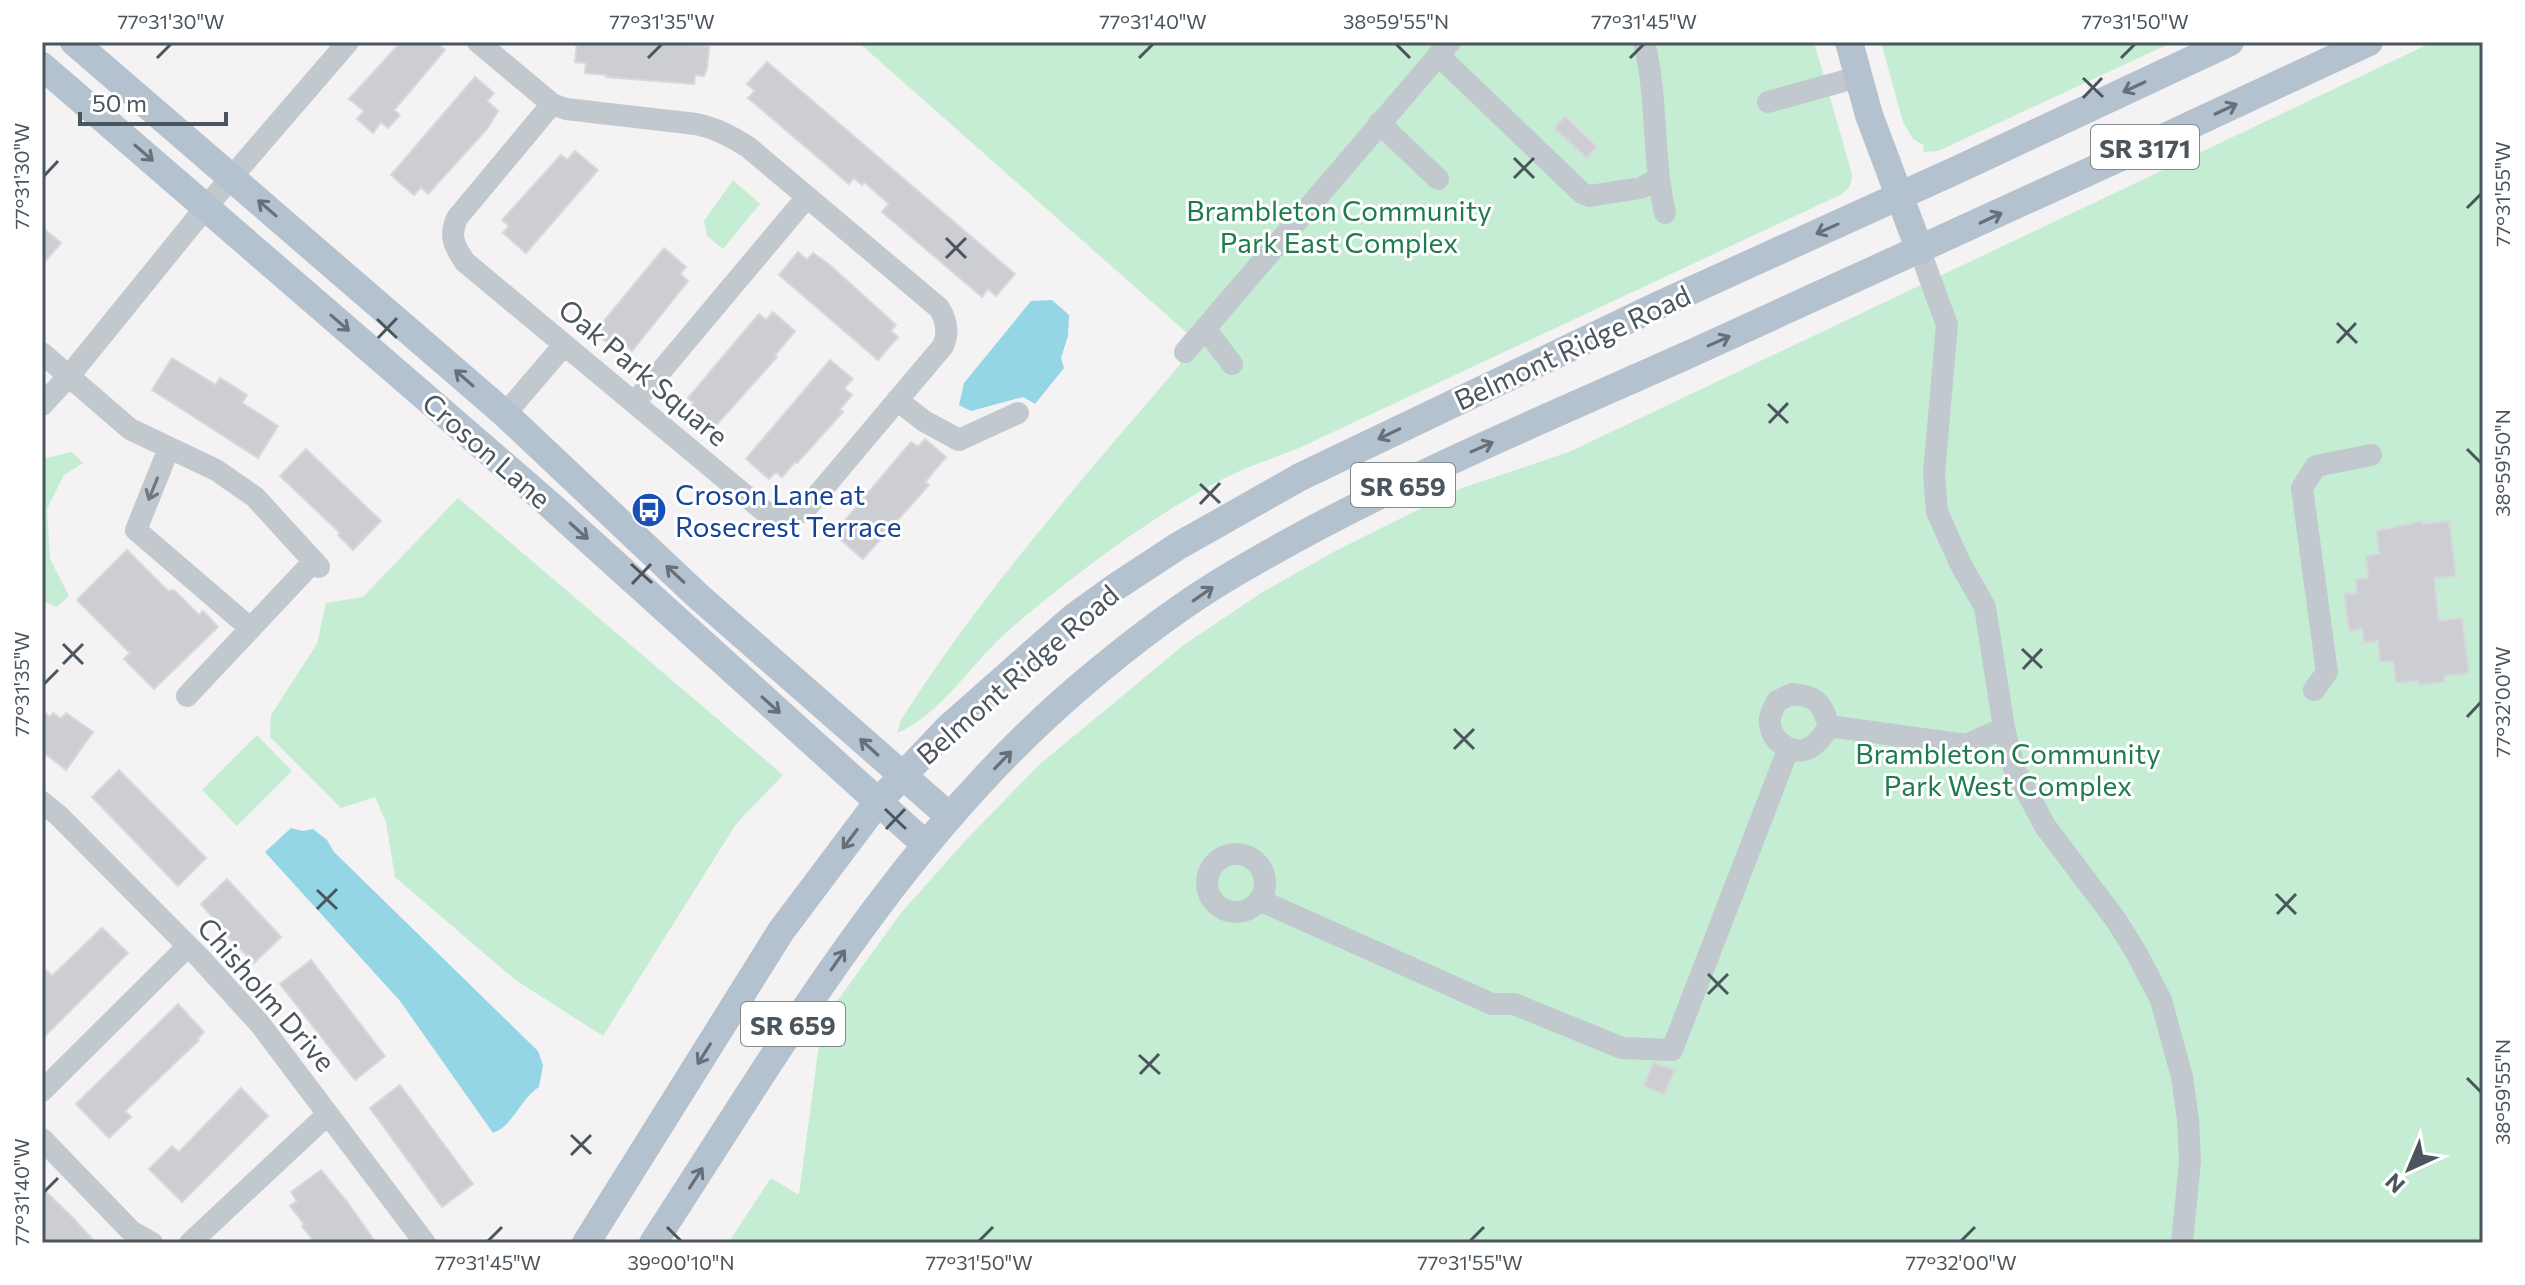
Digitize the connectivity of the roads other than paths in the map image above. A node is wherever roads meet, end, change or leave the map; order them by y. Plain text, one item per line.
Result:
1 (74, 42) edge
2 (348, 42) edge
3 (478, 42) edge
4 (1644, 42) edge
5 (1849, 42) edge
6 (2230, 42) edge
7 (2369, 42) edge
8 (1444, 48) edge
9 (42, 66) edge
10 (1858, 77) junction
11 (1768, 102) dead end
12 (552, 104) junction
13 (1379, 123) junction
14 (1659, 178) junction
15 (1438, 179) dead end
16 (219, 192) junction
17 (807, 197) junction
18 (1898, 197) junction
19 (1665, 213) dead end
20 (1920, 251) junction
21 (1205, 328) junction
22 (564, 345) junction
23 (1185, 352) dead end
24 (42, 353) edge
25 (1232, 364) dead end
26 (69, 376) junction
27 (897, 400) junction
28 (635, 402) junction
29 (42, 405) edge
30 (1018, 413) dead end
31 (505, 414) junction
32 (169, 448) junction
33 (2371, 455) dead end
34 (250, 628) junction
35 (2314, 690) dead end
36 (187, 696) dead end
37 (1829, 726) junction
38 (2004, 728) junction
39 (1788, 750) junction
40 (901, 776) junction
41 (42, 802) edge
42 (878, 802) junction
43 (949, 816) junction
44 (925, 844) junction
45 (1259, 900) dead end
46 (188, 946) junction
47 (42, 1091) edge
48 (328, 1114) junction
49 (42, 1139) edge
50 (152, 1243) edge
51 (190, 1243) edge
52 (425, 1243) edge
53 (586, 1243) edge
54 (653, 1243) edge
55 (2182, 1243) edge

1 - 16 main road, Croson Lane
2 - 16 street
3 - 12 street, Oak Park Square
4 - 14 street
5 - 10 main road
6 -> 18 main road, SR 3171
20 -> 7 main road, SR 3171
8 - 13 street
8 - 14 street
9 -> 16 main road, Croson Lane
10 - 11 street
10 - 18 main road
12 - 17 street, Oak Park Square
12 - 22 street, Oak Park Square
13 - 15 street
13 - 21 street
14 - 19 street
16 - 26 street
31 -> 16 main road, Croson Lane
16 -> 42 main road, Croson Lane
17 - 27 street, Oak Park Square
17 - 28 street
18 - 20 main road
18 -> 40 main road, Belmont Ridge Road / SR 659
20 - 38 street
43 -> 20 main road, Belmont Ridge Road / SR 659
21 - 23 street
21 - 25 street
22 - 28 street, Oak Park Square
22 - 31 street
24 - 26 street
26 - 29 street
26 - 32 street
27 - 28 street, Oak Park Square
27 - 30 street
40 -> 31 main road, Croson Lane
32 -> 34 street
32 - 34 street
33 - 35 street
34 - 36 street
37 - 38 street
37 - 39 street
37 - 39 street
38 - 55 street
39 - 45 street
40 - 42 main road, Belmont Ridge Road / SR 659
40 - 43 main road, Croson Lane
41 - 46 street, Chisholm Drive
42 - 44 main road, Croson Lane
42 -> 53 main road, Belmont Ridge Road / SR 659
43 - 44 main road, Belmont Ridge Road / SR 659
54 -> 44 main road, Belmont Ridge Road / SR 659
46 - 47 street
46 - 48 street, Chisholm Drive
48 - 51 street
48 - 52 street, Chisholm Drive
49 - 50 street

